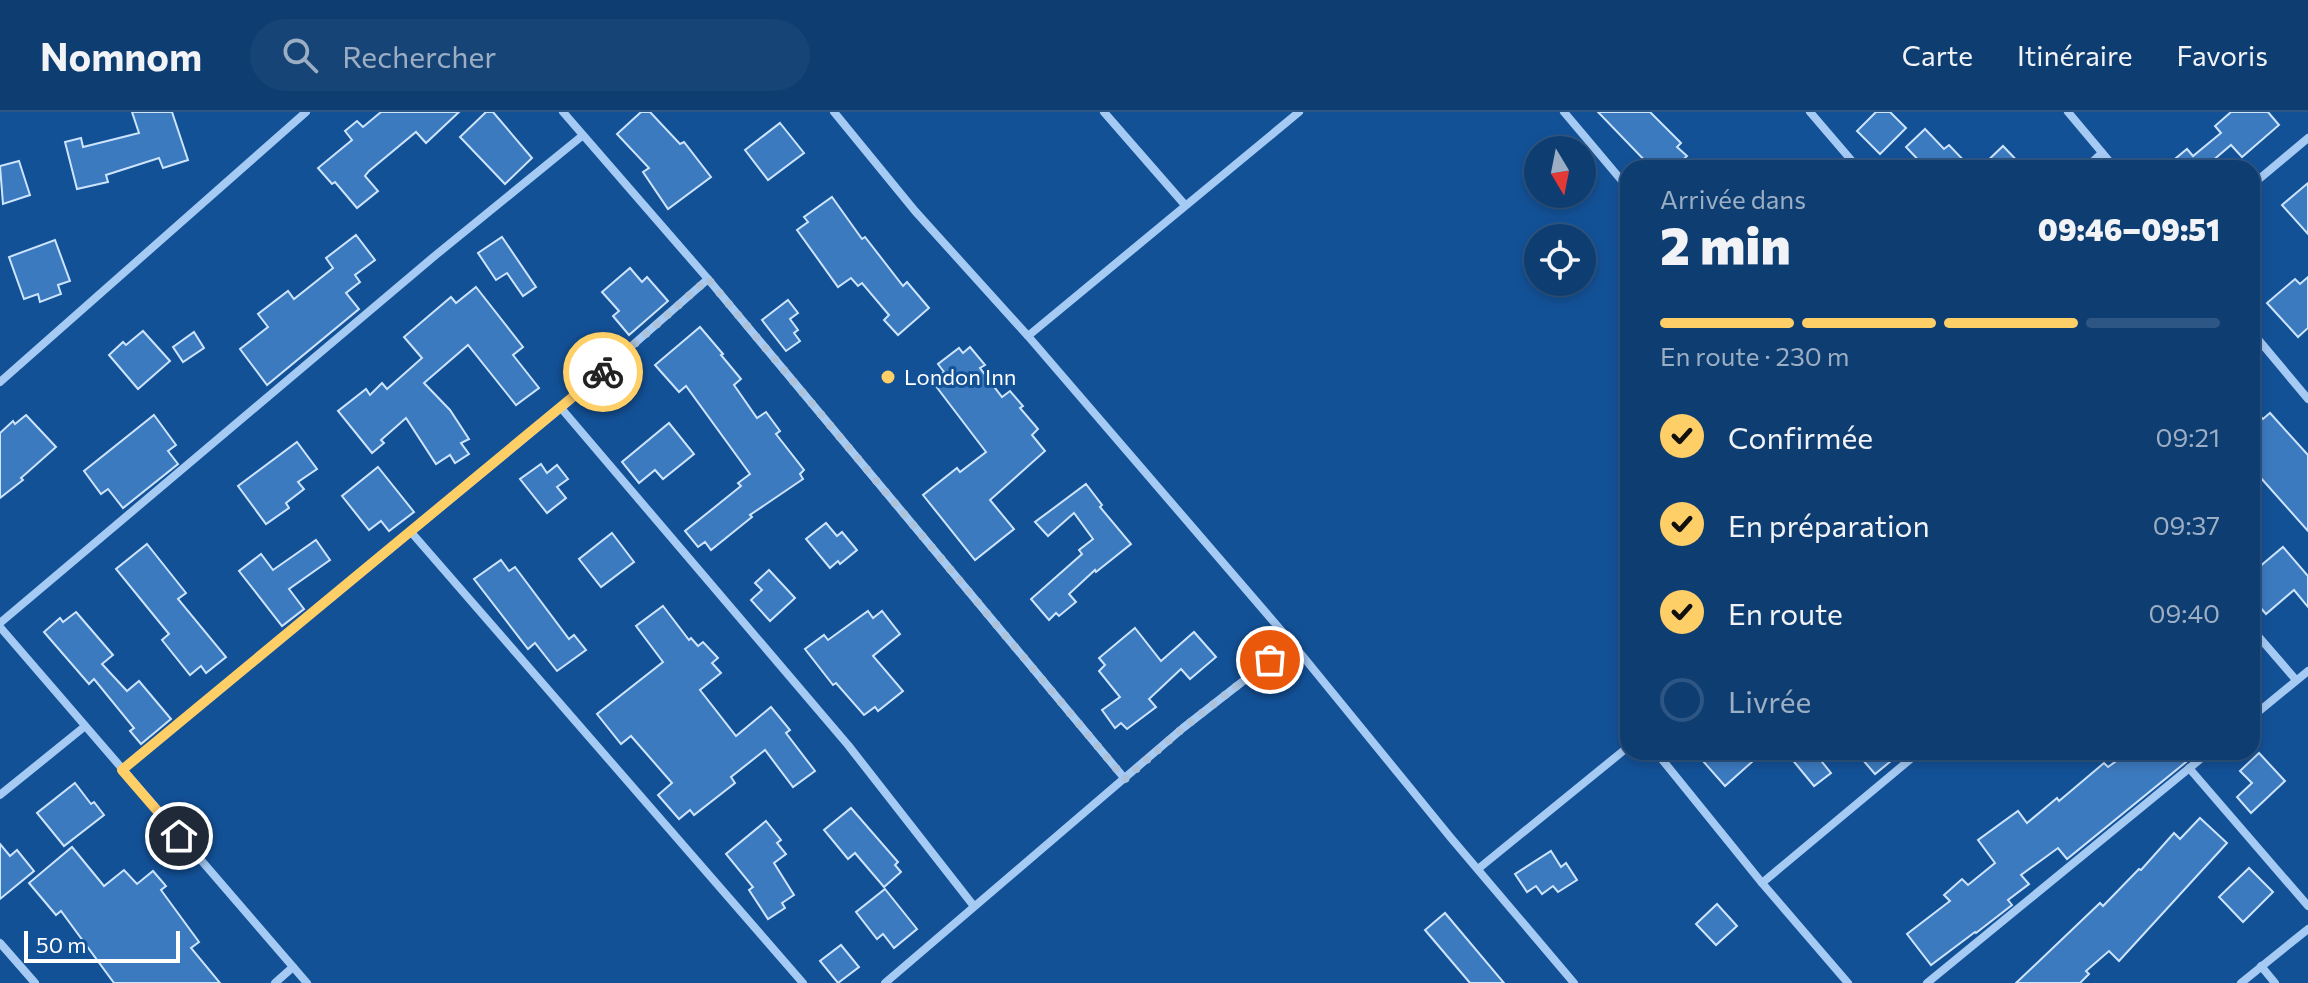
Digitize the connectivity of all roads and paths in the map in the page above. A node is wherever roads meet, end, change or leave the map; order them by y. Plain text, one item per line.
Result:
1 (306, 112) edge
2 (563, 112) edge
3 (834, 112) edge
4 (1104, 112) edge
5 (1299, 112) edge
6 (1564, 112) edge
7 (1810, 112) edge
8 (2068, 112) edge
9 (582, 136) junction
10 (2308, 138) edge
11 (2102, 153) junction
12 (1851, 160) edge
13 (2095, 160) edge
14 (2108, 160) edge
15 (1620, 178) edge
16 (2260, 178) edge
17 (1185, 205) junction
18 (708, 279) junction
19 (1028, 336) junction
20 (2260, 342) edge
21 (0, 382) edge
22 (2308, 399) edge
23 (561, 408) junction
24 (411, 532) junction
25 (0, 625) edge
26 (2260, 638) edge
27 (1292, 643) junction
28 (2308, 671) edge
29 (2296, 680) junction
30 (2260, 710) edge
31 (84, 727) junction
32 (1620, 754) edge
33 (1662, 760) edge
34 (1909, 760) edge
35 (2199, 760) edge
36 (2189, 768) junction
37 (122, 770) junction
38 (1125, 779) junction
39 (0, 795) edge
40 (1478, 869) junction
41 (1762, 883) junction
42 (973, 905) junction
43 (2308, 906) edge
44 (2308, 929) edge
45 (0, 943) edge
46 (2261, 966) junction
47 (293, 967) junction
48 (35, 983) edge
49 (275, 983) edge
50 (307, 983) edge
51 (803, 983) edge
52 (885, 983) edge
53 (1574, 983) edge
54 (1848, 983) edge
55 (1927, 983) edge
56 (2241, 983) edge
57 (2275, 983) edge

1 - 21 street
2 - 9 street
3 - 19 street
4 - 17 street
5 - 17 street
6 - 15 street
7 - 12 street
8 - 11 street
9 - 18 street
9 - 25 street
10 - 16 street
11 - 13 street
11 - 14 street
17 - 19 street
18 - 23 street
18 - 38 street
19 - 27 street
20 - 22 street
23 - 24 street
23 - 42 street
24 - 37 street
24 - 51 street
25 - 31 street
26 - 29 street
27 - 38 street
27 - 40 street
28 - 29 street
29 - 30 street
31 - 37 street
31 - 39 street
32 - 40 street
33 - 41 street
34 - 41 street
35 - 36 street
36 - 43 street
36 - 55 street
37 - 47 street
38 - 42 street
40 - 53 street
41 - 54 street
42 - 52 street
44 - 46 street
45 - 48 street
46 - 56 street
46 - 57 street
47 - 49 street
47 - 50 street

